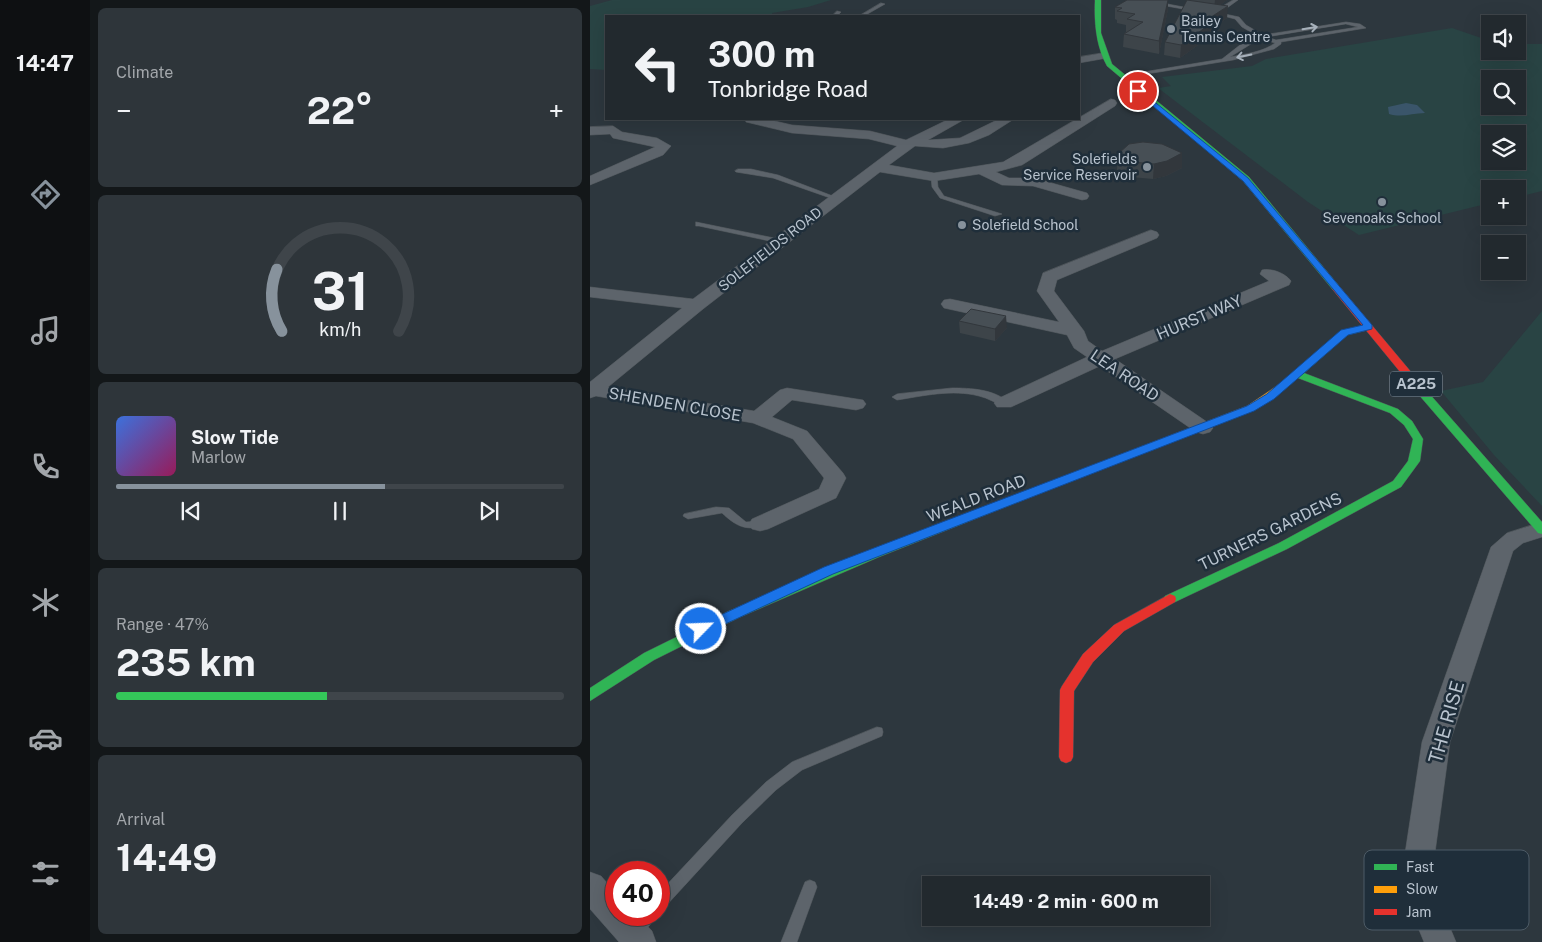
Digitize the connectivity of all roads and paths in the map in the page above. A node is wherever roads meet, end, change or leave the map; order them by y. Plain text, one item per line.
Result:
1 (1098, 0) edge
2 (1173, 0) edge
3 (1236, 0) edge
4 (1148, 3) edge
5 (1156, 3) junction
6 (883, 4) dead end
7 (1198, 11) edge
8 (839, 12) dead end
9 (1207, 12) edge
10 (1217, 13) junction
11 (835, 15) edge
12 (863, 15) edge
13 (1264, 38) junction
14 (1277, 41) junction
15 (1103, 56) junction
16 (1080, 60) edge
17 (1224, 60) junction
18 (1122, 76) junction
19 (1111, 104) dead end
20 (755, 120) edge
21 (957, 120) edge
22 (1006, 120) edge
23 (590, 131) edge
24 (910, 144) junction
25 (878, 167) junction
26 (983, 170) junction
27 (738, 171) dead end
28 (934, 176) junction
29 (590, 181) edge
30 (1082, 196) dead end
31 (835, 198) junction
32 (998, 214) dead end
33 (700, 224) dead end
34 (1151, 235) dead end
35 (779, 241) junction
36 (1281, 279) dead end
37 (590, 292) edge
38 (950, 304) dead end
39 (697, 305) junction
40 (1369, 327) junction
41 (1075, 331) junction
42 (1100, 359) junction
43 (1298, 374) junction
44 (591, 391) edge
45 (897, 397) dead end
46 (1004, 403) joint
47 (856, 404) dead end
48 (758, 418) junction
49 (1203, 428) junction
50 (688, 516) dead end
51 (760, 524) joint
52 (1542, 529) edge
53 (590, 696) edge
54 (877, 732) dead end
55 (1066, 757) dead end
56 (1420, 850) edge
57 (590, 886) edge
58 (810, 887) dead end
59 (670, 891) edge
60 (605, 900) edge
61 (1435, 930) edge
62 (789, 942) edge
63 (1440, 942) edge

1 - 15 main road, A225
2 - 5 lane
3 - 10 lane
4 - 5 lane
5 - 7 lane
6 - 12 lane
8 - 11 lane
9 - 10 lane
10 - 13 lane
13 - 14 lane
13 -> 14 lane
13 - 17 lane
14 -> 17 lane
15 - 16 street
15 - 18 main road, A225
17 - 18 lane
18 - 40 main road, A225
19 - 26 street
20 - 24 street
21 - 24 street, SOLEFIELDS ROAD
22 - 24 street
23 - 29 street
24 - 25 street, SOLEFIELDS ROAD
25 - 28 street
25 - 31 street, SOLEFIELDS ROAD
26 - 28 street
26 - 30 street
27 - 31 lane
28 - 32 lane
31 - 35 street, SOLEFIELDS ROAD
33 - 35 lane
34 - 41 street, LEA ROAD
35 - 39 street, SOLEFIELDS ROAD
36 - 42 street, HURST WAY
37 - 39 street
38 - 41 street
39 - 44 street, SOLEFIELDS ROAD
40 - 43 main road, WEALD ROAD
40 - 52 main road, A225
41 - 42 street, LEA ROAD
42 - 46 street, HURST WAY
42 - 49 street, LEA ROAD
43 - 49 main road, WEALD ROAD
43 - 55 main road, TURNERS GARDENS
44 - 48 street, SHENDEN CLOSE
45 - 46 lane
47 - 48 street, SHENDEN CLOSE
48 - 51 street, SHENDEN CLOSE
49 - 53 main road, WEALD ROAD
50 - 51 lane
52 - 56 street, THE RISE
54 - 59 lane
57 - 60 street
58 - 62 lane
61 - 63 street, THE RISE

